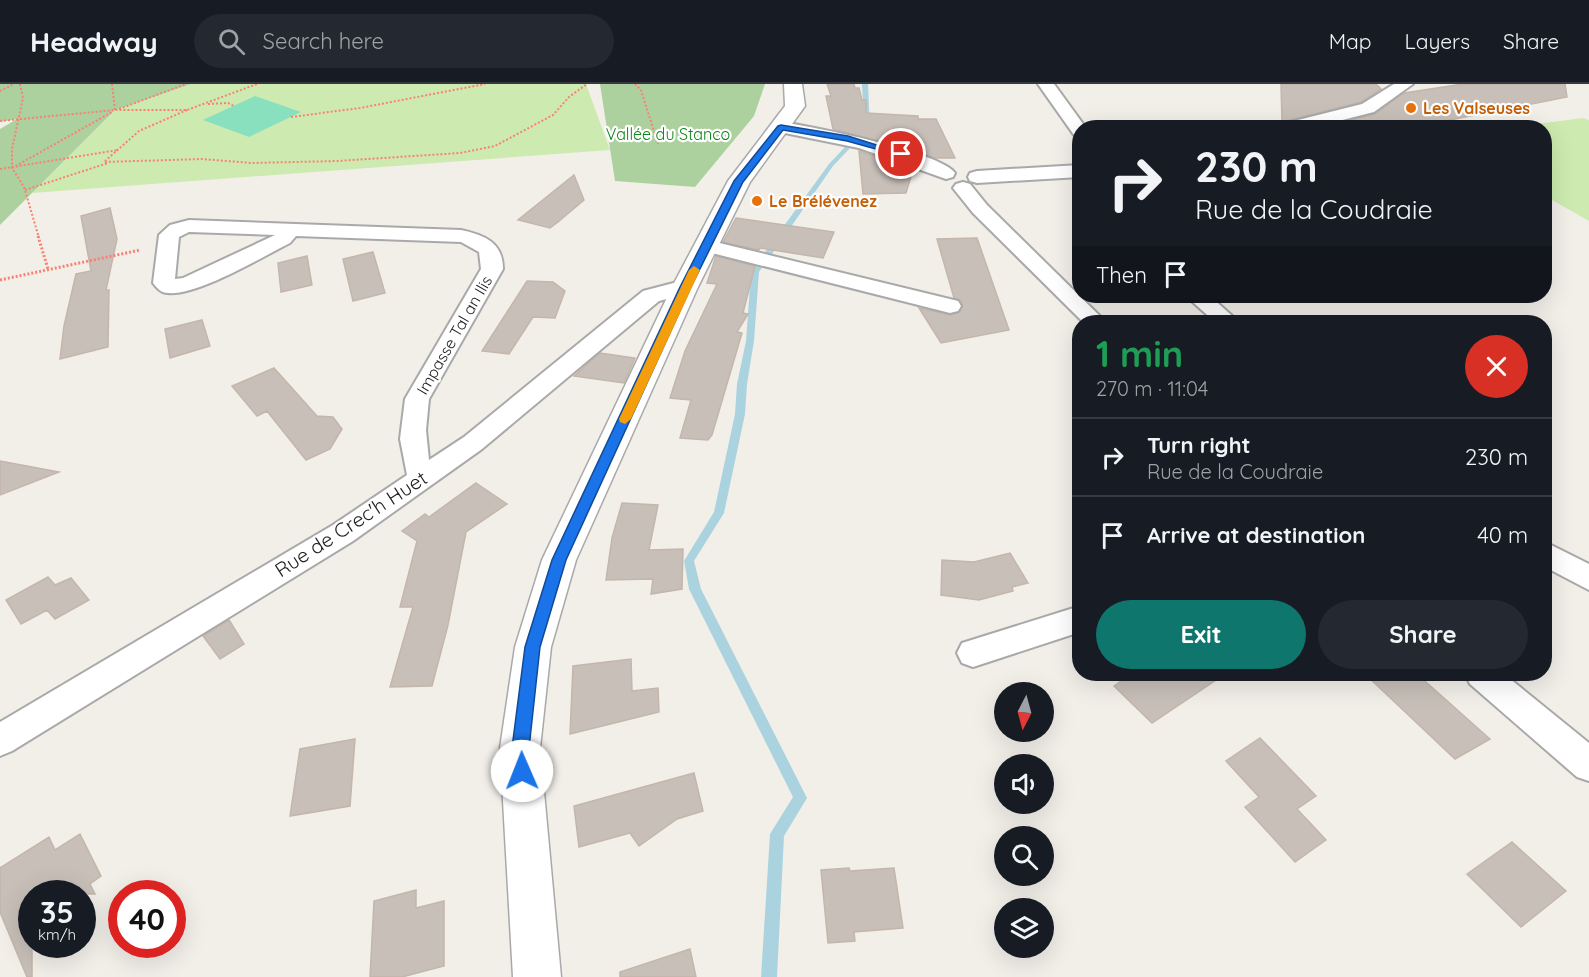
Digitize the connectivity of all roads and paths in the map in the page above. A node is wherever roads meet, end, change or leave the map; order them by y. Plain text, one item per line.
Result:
1 (14, 84) edge
2 (20, 84) edge
3 (112, 84) edge
4 (186, 84) edge
5 (257, 84) edge
6 (485, 84) edge
7 (587, 84) edge
8 (635, 84) edge
9 (794, 84) edge
10 (1046, 84) edge
11 (1395, 86) edge
12 (0, 91) edge
13 (201, 105) junction
14 (234, 106) dead end
15 (115, 110) junction
16 (187, 110) junction
17 (291, 117) dead end
18 (19, 118) junction
19 (1072, 120) edge
20 (1320, 120) edge
21 (0, 121) edge
22 (781, 127) junction
23 (658, 144) dead end
24 (118, 150) junction
25 (114, 161) junction
26 (12, 168) junction
27 (0, 169) edge
28 (1072, 172) edge
29 (970, 182) junction
30 (25, 190) junction
31 (290, 230) junction
32 (168, 244) junction
33 (707, 246) junction
34 (48, 269) junction
35 (0, 280) edge
36 (686, 287) junction
37 (1072, 299) edge
38 (1076, 303) edge
39 (1205, 303) edge
40 (950, 306) dead end
41 (1088, 315) edge
42 (1220, 315) edge
43 (421, 478) junction
44 (1552, 557) edge
45 (1589, 578) edge
46 (1072, 622) edge
47 (973, 653) dead end
48 (1489, 681) edge
49 (0, 740) edge
50 (1589, 765) edge
51 (537, 977) edge

1 - 12 path
2 - 18 path
3 - 15 path
4 - 15 path
5 - 13 path
6 - 17 path
7 - 25 path
8 - 23 path
9 - 22 street
10 - 19 street
11 - 20 street
13 - 14 path
13 - 16 path
15 - 16 path
15 - 18 path
15 - 26 path
16 - 24 path
18 - 21 path
18 - 26 path
22 - 29 street
22 - 33 street
24 - 25 path
24 - 26 path
25 - 30 path
26 - 27 path
26 - 30 path
28 - 29 street
29 - 37 street
30 - 34 path
31 - 32 street, Impasse Tal an Ilis
31 - 32 street
31 - 43 street, Impasse Tal an Ilis
32 - 34 path
33 - 36 street
33 - 40 street
34 - 35 path
36 - 43 street, Rue de Crec'h Huet
36 - 51 street
38 - 41 street
39 - 42 street
43 - 49 street, Rue de Crec'h Huet
44 - 45 street
46 - 47 street
48 - 50 street

